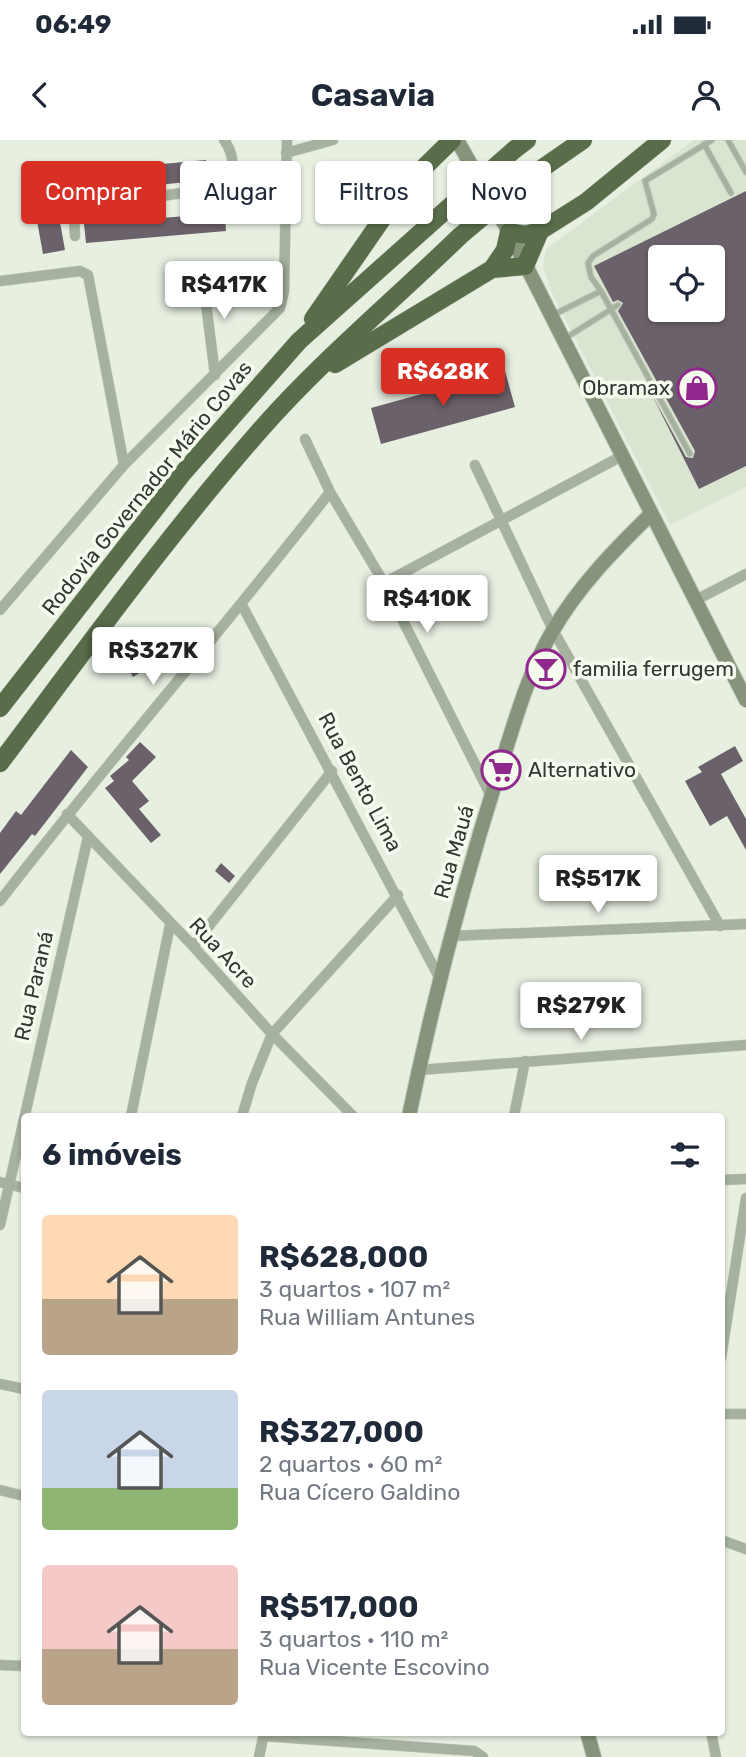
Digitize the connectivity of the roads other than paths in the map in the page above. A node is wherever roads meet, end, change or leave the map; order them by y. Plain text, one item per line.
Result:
1 (224, 140) edge
2 (287, 140) edge
3 (333, 140) edge
4 (452, 140) edge
5 (457, 140) edge
6 (583, 140) edge
7 (662, 140) edge
8 (712, 140) edge
9 (728, 140) edge
10 (520, 145) edge
11 (704, 145) junction
12 (286, 153) junction
13 (746, 172) edge
14 (731, 193) dead end
15 (540, 231) junction
16 (509, 232) junction
17 (75, 236) dead end
18 (525, 265) junction
19 (492, 269) junction
20 (202, 271) dead end
21 (0, 281) edge
22 (601, 291) junction
23 (618, 305) dead end
24 (611, 310) junction
25 (550, 317) junction
26 (299, 341) junction
27 (562, 341) junction
28 (215, 375) junction
29 (306, 381) junction
30 (305, 439) dead end
31 (690, 454) dead end
32 (620, 457) junction
33 (124, 465) junction
34 (475, 465) dead end
35 (330, 492) junction
36 (651, 514) junction
37 (503, 521) junction
38 (746, 574) edge
39 (384, 583) junction
40 (694, 601) junction
41 (243, 605) junction
42 (0, 610) edge
43 (553, 630) junction
44 (746, 700) edge
45 (0, 708) edge
46 (0, 763) edge
47 (332, 771) junction
48 (491, 796) junction
49 (67, 814) junction
50 (88, 837) junction
51 (398, 895) junction
52 (0, 901) edge
53 (746, 924) edge
54 (170, 925) junction
55 (720, 926) junction
56 (451, 936) junction
57 (194, 946) junction
58 (440, 979) junction
59 (272, 1034) junction
60 (746, 1045) edge
61 (525, 1061) junction
62 (419, 1070) junction
63 (132, 1113) edge
64 (244, 1113) edge
65 (350, 1113) edge
66 (410, 1113) edge
67 (515, 1113) edge
68 (746, 1179) edge
69 (725, 1180) edge
70 (4, 1183) edge
71 (21, 1187) edge
72 (746, 1198) edge
73 (0, 1225) edge
74 (725, 1332) edge
75 (0, 1384) edge
76 (21, 1388) edge
77 (725, 1413) edge
78 (746, 1414) edge
79 (0, 1490) edge
80 (21, 1495) edge
81 (725, 1541) edge
82 (746, 1549) edge
83 (0, 1665) edge
84 (21, 1666) edge
85 (263, 1736) edge
86 (287, 1736) edge
87 (588, 1736) edge
88 (712, 1736) edge
89 (259, 1757) edge
90 (483, 1757) edge
91 (594, 1757) edge
92 (716, 1757) edge

1 - 17 street
2 - 12 street
3 - 12 street
4 - 26 highway
5 - 16 street
6 - 29 highway, bridge
7 - 15 highway
8 - 11 lane
9 - 13 lane
10 - 26 highway, Rodovia Governador Mário Covas, bridge
11 - 14 lane
11 - 22 lane
12 - 28 street
15 - 16 highway
15 - 18 highway
16 - 18 street
16 - 19 highway
18 - 19 highway
18 - 25 street
19 - 29 highway
20 - 28 street
21 - 33 street
22 - 24 lane
22 - 25 lane
23 - 24 lane
24 - 27 lane
24 - 31 lane
25 - 27 street
26 - 45 highway, Rodovia Governador Mário Covas
27 - 32 street
28 - 33 street
29 - 46 highway
30 - 35 street
32 - 36 street
32 - 37 street
33 - 42 street
34 - 37 street
35 - 39 street
35 - 41 street
36 - 40 street
36 - 43 street, Rua Mauá
37 - 39 street
37 - 43 street
38 - 40 street
39 - 48 street
40 - 44 street
41 - 47 street, Rua Bento Lima
41 - 49 street
43 - 48 street, Rua Mauá
43 - 55 street
47 - 51 street, Rua Bento Lima
47 - 57 street
48 - 56 street, Rua Mauá
49 - 50 street, Rua Acre
49 - 52 street
50 - 54 street, Rua Acre
50 - 70 street, Rua Paraná
51 - 58 street, Rua Bento Lima
51 - 59 street
53 - 55 street
54 - 57 street, Rua Acre
54 - 63 street
55 - 56 street
56 - 58 street, Rua Mauá
57 - 59 street, Rua Acre
58 - 62 street, Rua Mauá
59 - 64 street
59 - 65 street, Rua Acre
60 - 61 street
61 - 62 street
61 - 67 street
62 - 66 street, Rua Mauá
68 - 69 street
70 - 71 street
70 - 73 street, Rua Paraná
72 - 74 street
75 - 76 street
77 - 78 street
79 - 80 street
81 - 82 street
83 - 84 street
85 - 89 street
86 - 90 street
87 - 91 street
88 - 92 street

